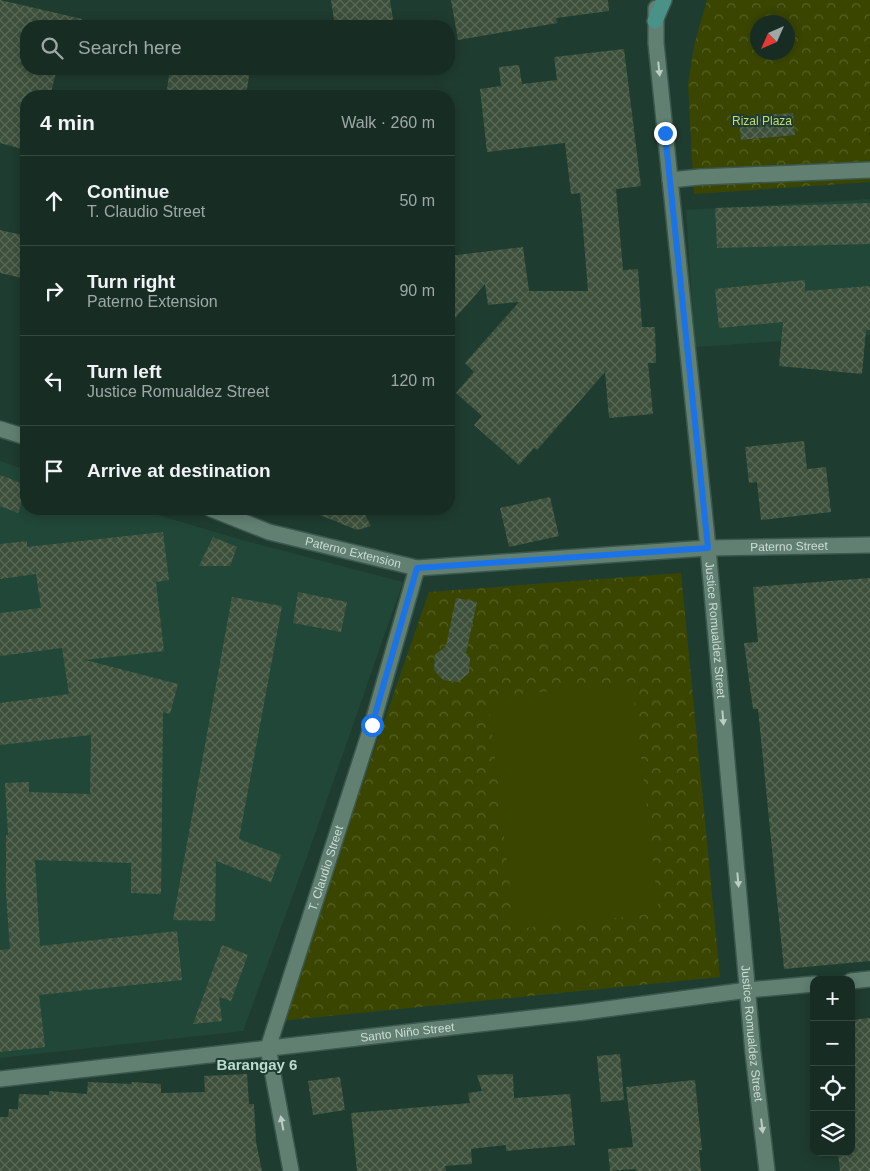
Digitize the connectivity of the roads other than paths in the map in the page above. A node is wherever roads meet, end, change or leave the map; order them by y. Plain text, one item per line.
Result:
1 (650, 0) edge
2 (657, 0) edge
3 (664, 0) edge
4 (655, 20) junction
5 (870, 170) edge
6 (670, 180) junction
7 (0, 429) edge
8 (20, 435) edge
9 (226, 515) edge
10 (870, 545) edge
11 (708, 548) junction
12 (417, 568) junction
13 (870, 979) edge
14 (855, 981) edge
15 (810, 984) edge
16 (748, 990) junction
17 (268, 1048) junction
18 (0, 1079) edge
19 (291, 1171) edge
20 (767, 1171) edge

1 - 4 main road
2 - 4 street, Justice Romualdez Street
3 - 4 main road
4 -> 6 street, Justice Romualdez Street
5 - 6 street
6 - 11 street, Justice Romualdez Street
7 - 8 street
9 - 12 street, Paterno Extension
10 - 11 street, Paterno Street
11 - 12 street, Paterno Extension
11 -> 16 street, Justice Romualdez Street
12 - 17 street, T. Claudio Street
13 - 14 street
15 - 16 street, Santo Niño Street
16 - 17 street, Santo Niño Street
16 -> 20 street, Justice Romualdez Street
17 - 18 street, Santo Niño Street
19 -> 17 street, T. Claudio Street

